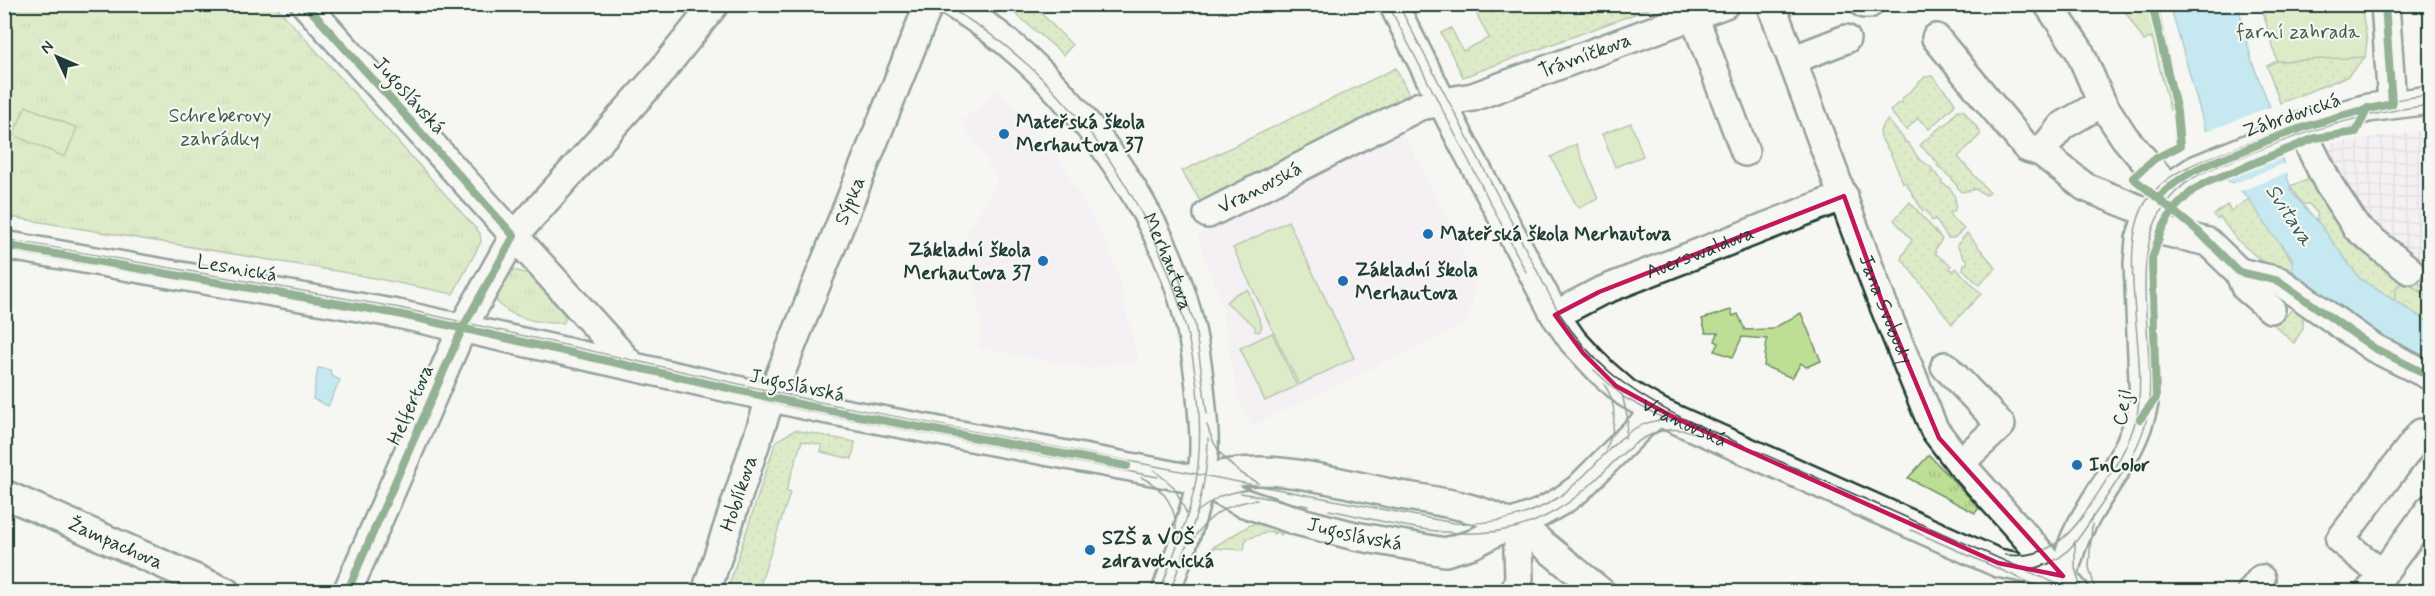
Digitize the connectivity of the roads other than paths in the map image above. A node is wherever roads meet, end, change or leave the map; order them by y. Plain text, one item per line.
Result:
1 (305, 4) edge
2 (715, 4) edge
3 (929, 4) edge
4 (952, 4) edge
5 (1393, 4) edge
6 (1725, 4) edge
7 (1771, 4) edge
8 (1864, 4) edge
9 (1869, 4) edge
10 (2048, 4) edge
11 (2385, 4) edge
12 (1687, 10) edge
13 (1936, 38) dead end
14 (1846, 39) dead end
15 (1792, 60) junction
16 (2430, 100) edge
17 (1444, 103) junction
18 (2102, 103) junction
19 (2391, 104) junction
20 (2296, 129) junction
21 (1745, 152) dead end
22 (2041, 152) junction
23 (2205, 166) joint
24 (2168, 188) junction
25 (1844, 196) junction
26 (1208, 213) dead end
27 (2146, 220) junction
28 (513, 236) junction
29 (4, 245) edge
30 (2409, 270) dead end
31 (2239, 272) junction
32 (2271, 309) dead end
33 (1555, 315) junction
34 (463, 327) junction
35 (631, 365) junction
36 (1945, 366) dead end
37 (2430, 376) edge
38 (771, 397) junction
39 (1659, 412) junction
40 (2430, 440) edge
41 (1960, 463) junction
42 (1201, 481) junction
43 (4, 494) edge
44 (2430, 509) edge
45 (1514, 523) junction
46 (2376, 583) edge
47 (2068, 586) edge
48 (226, 591) edge
49 (348, 591) edge
50 (706, 591) edge
51 (1166, 591) edge
52 (1515, 591) edge
53 (1601, 591) edge

1 - 28 street, Jugoslávská
2 - 28 street, Helfertova
3 - 38 street, Sýpka
4 - 42 street, Merhautova
5 - 17 street, Vranovská
6 - 12 street, Trávníčkova
7 - 15 street, Jana Svobody
8 - 9 street
10 - 18 street
11 - 19 street
12 - 17 street, Trávníčkova
12 - 21 street
13 - 22 street
14 - 15 street
15 - 25 street, Jana Svobody
16 - 19 street, Zábrdovická
17 - 26 street, Vranovská
17 - 33 street, Vranovská
18 - 22 street
18 - 24 street
19 - 20 street, Zábrdovická
20 - 23 street, Zábrdovická
20 - 30 street
22 - 27 street
23 - 24 street, Cejl
24 - 27 street, Cejl
25 - 33 street, Auerswaldova
25 - 41 street, Jana Svobody
27 - 31 street
27 - 47 street, Cejl
28 - 34 street, Helfertova
28 - 35 street, Jugoslávská
29 - 34 street, Lesnická
31 - 32 street
31 - 37 street
33 - 39 street, Vranovská
34 - 35 street, Jugoslávská
34 - 49 street, Helfertova
35 - 38 street, Jugoslávská
36 - 41 street
38 - 42 street, Jugoslávská
38 - 50 street, Hoblíkova
39 - 45 street, Jugoslávská
39 - 47 street, Vranovská
40 - 46 street
41 - 47 street, Jana Svobody
42 - 45 street, Jugoslávská
42 - 45 street, Jugoslávská
42 - 51 street, Merhautova
43 - 48 street, Žampachova
44 - 46 street
45 - 52 street
45 - 53 street

